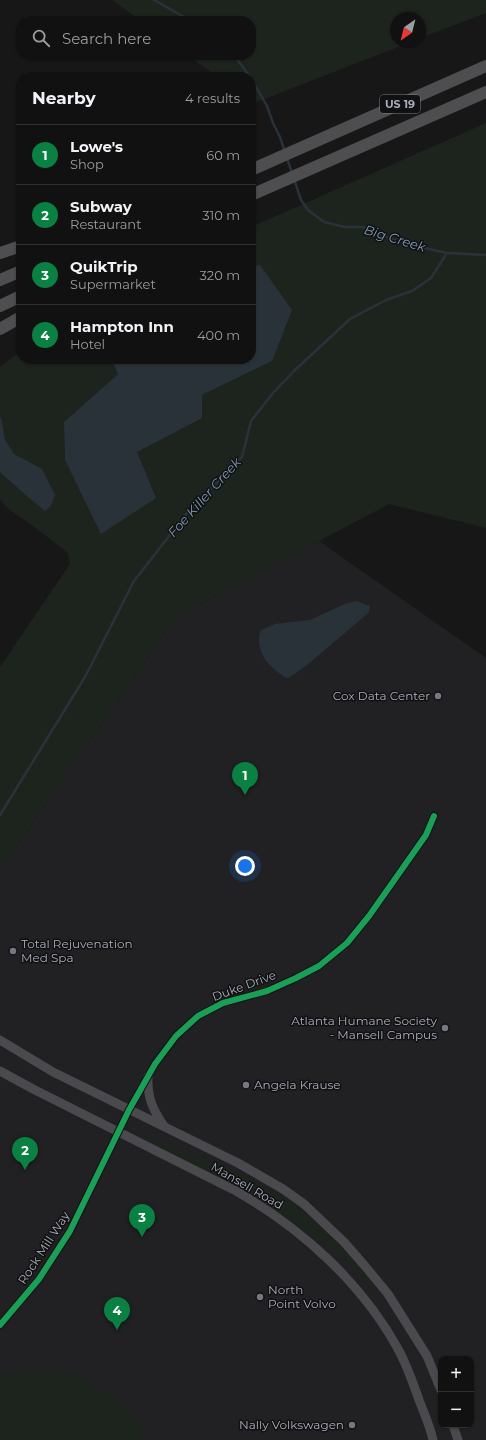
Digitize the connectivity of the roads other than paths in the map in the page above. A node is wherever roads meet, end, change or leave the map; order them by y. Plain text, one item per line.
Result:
1 (486, 66) edge
2 (486, 92) edge
3 (256, 168) edge
4 (256, 193) edge
5 (16, 248) edge
6 (0, 254) edge
7 (16, 273) edge
8 (0, 280) edge
9 (16, 298) edge
10 (0, 306) edge
11 (16, 320) edge
12 (0, 329) edge
13 (434, 816) dead end
14 (0, 1040) edge
15 (0, 1071) edge
16 (148, 1076) junction
17 (129, 1110) junction
18 (165, 1127) junction
19 (117, 1132) junction
20 (0, 1325) edge
21 (438, 1383) edge
22 (454, 1428) edge
23 (433, 1440) edge
24 (458, 1440) edge

1 - 3 highway, US 19
2 - 4 highway, US 19
5 - 6 highway
7 - 8 highway
9 - 10 highway
11 - 12 highway
13 - 16 street, Duke Drive
14 - 17 main road, Mansell Road
15 - 19 main road, Mansell Road
16 - 17 street, Duke Drive
16 - 18 main road
17 - 18 main road, Mansell Road
17 - 19 street, Rock Mill Way
18 - 21 main road, Mansell Road
19 - 20 street, Rock Mill Way
19 - 23 main road, Mansell Road
22 - 24 main road

